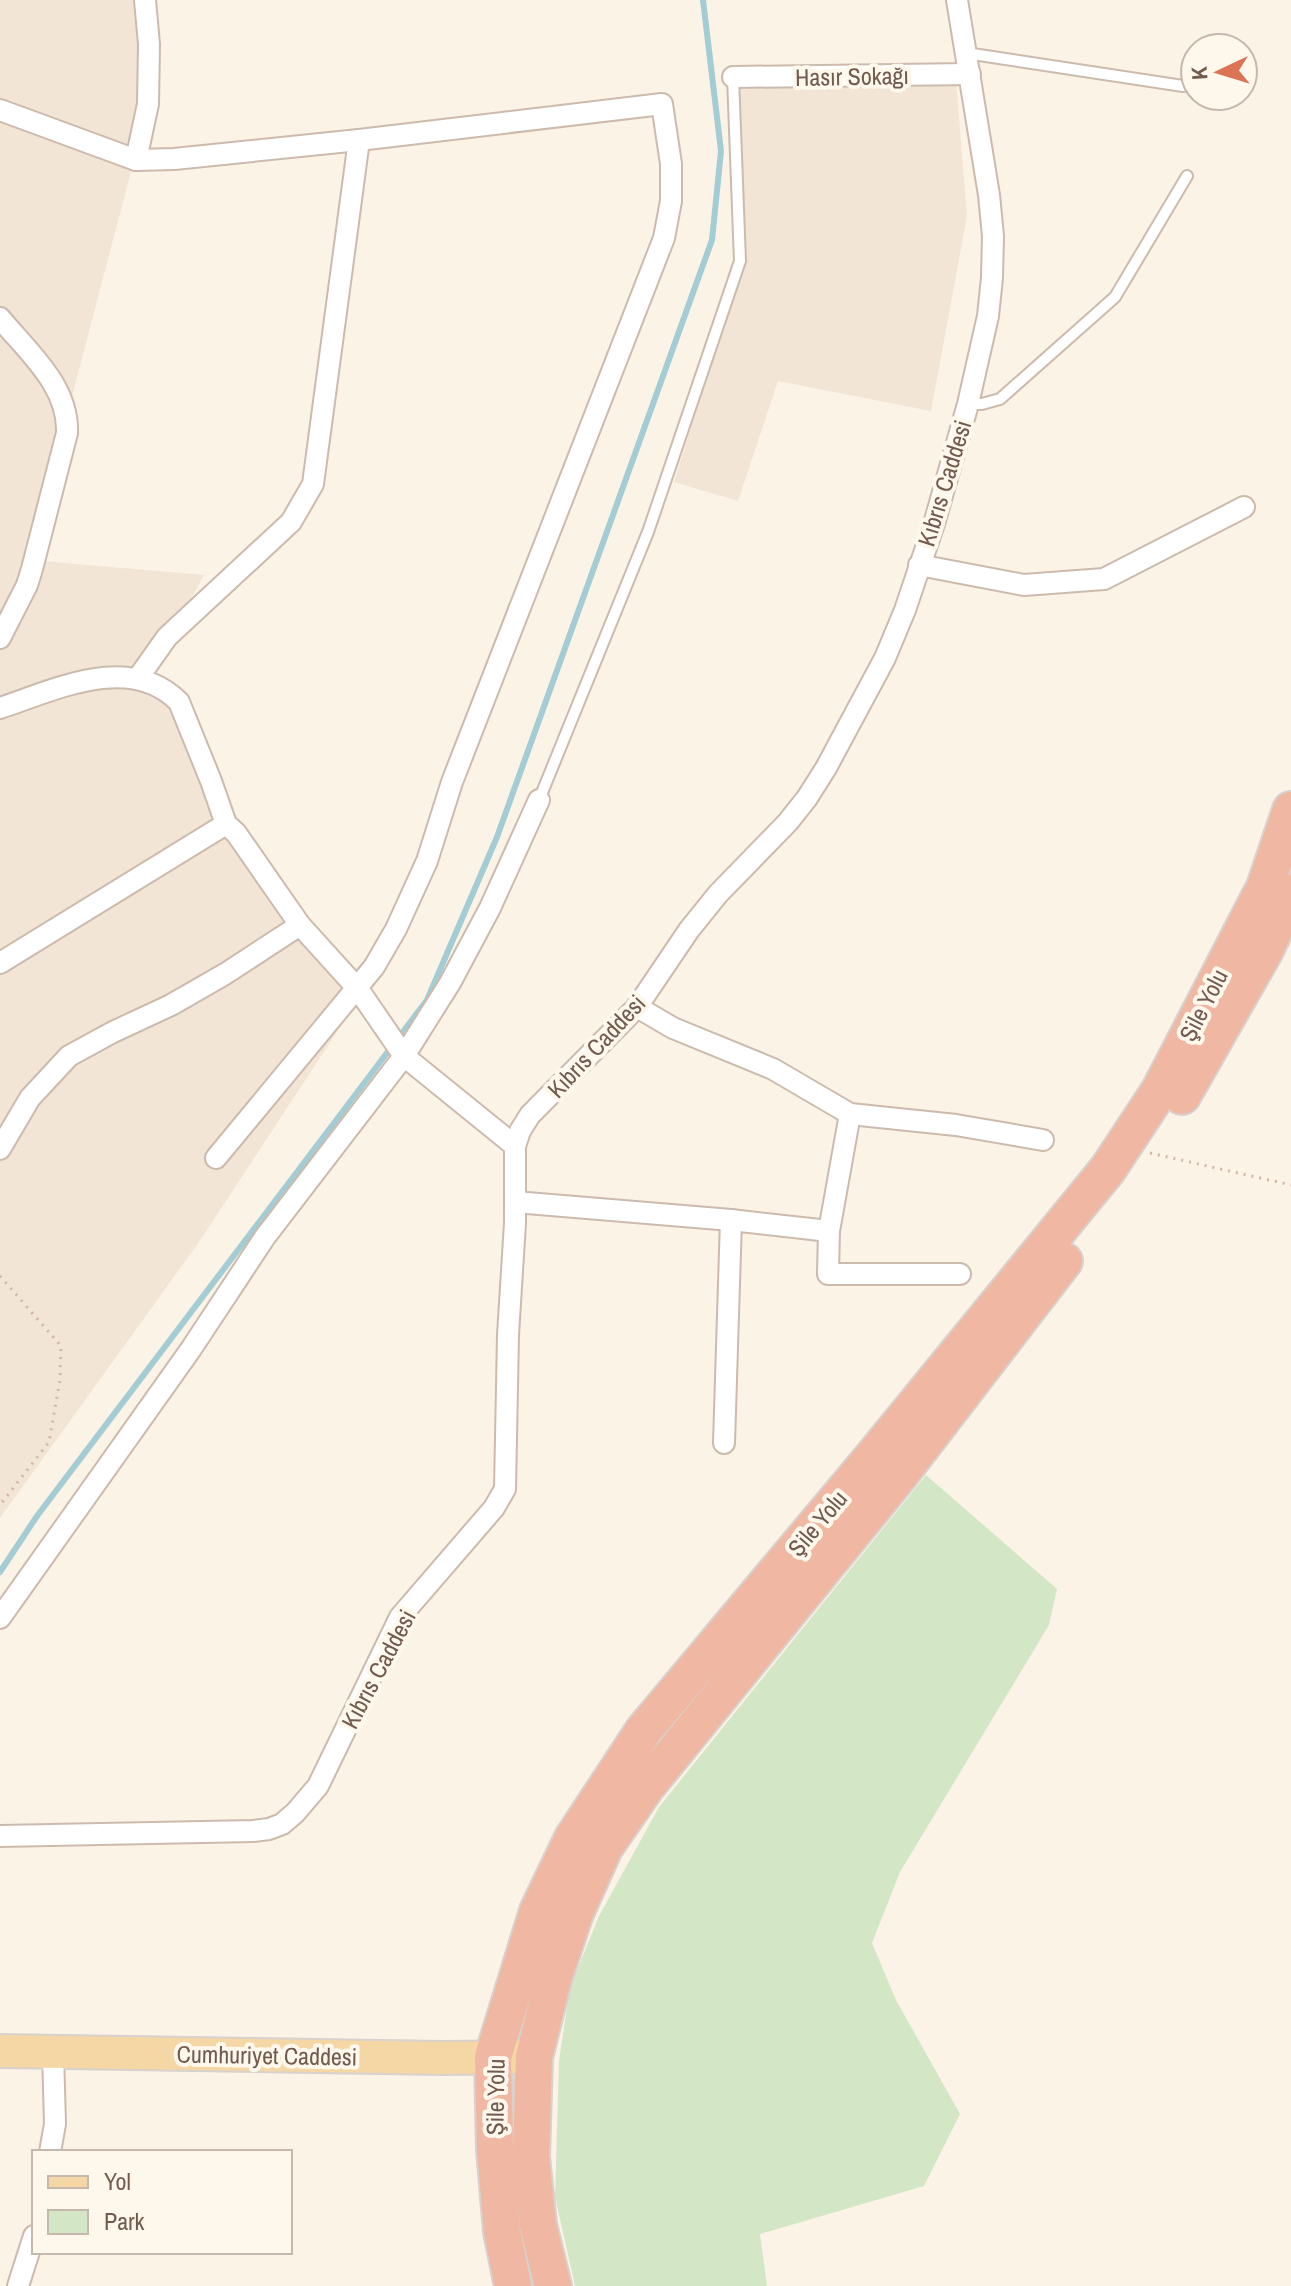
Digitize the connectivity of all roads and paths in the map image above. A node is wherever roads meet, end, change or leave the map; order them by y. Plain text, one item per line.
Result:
1 (145, 0) edge
2 (957, 0) edge
3 (966, 53) junction
4 (970, 74) junction
5 (733, 77) joint
6 (1179, 85) edge
7 (0, 110) edge
8 (359, 140) junction
9 (136, 160) junction
10 (1187, 176) dead end
11 (0, 318) edge
12 (968, 404) junction
13 (1244, 507) dead end
14 (919, 565) junction
15 (0, 638) edge
16 (138, 678) junction
17 (0, 708) edge
18 (539, 800) joint
19 (1291, 810) edge
20 (226, 824) junction
21 (1291, 893) edge
22 (300, 925) junction
23 (0, 963) edge
24 (358, 989) junction
25 (637, 1007) junction
26 (404, 1056) junction
27 (850, 1114) junction
28 (1043, 1140) dead end
29 (515, 1146) junction
30 (0, 1149) edge
31 (1148, 1152) junction
32 (216, 1158) dead end
33 (1291, 1185) edge
34 (515, 1202) junction
35 (731, 1220) junction
36 (829, 1231) junction
37 (960, 1274) dead end
38 (0, 1276) edge
39 (724, 1443) dead end
40 (0, 1505) edge
41 (0, 1618) edge
42 (0, 1836) edge
43 (0, 2051) edge
44 (53, 2052) junction
45 (493, 2057) junction
46 (534, 2057) junction
47 (50, 2150) edge
48 (32, 2242) edge
49 (18, 2286) edge
50 (513, 2286) edge
51 (553, 2286) edge

1 - 9 street
2 - 3 street, Kıbrıs Caddesi
3 - 4 street, Kıbrıs Caddesi
3 - 6 lane
4 - 5 street, Hasır Sokağı
4 - 12 street, Kıbrıs Caddesi
5 - 18 lane
7 - 9 street
8 - 9 street
8 - 16 street
8 - 24 street
10 - 12 lane
11 - 15 street
12 - 14 street, Kıbrıs Caddesi
13 - 14 street
14 - 25 street, Kıbrıs Caddesi
16 - 17 street
16 - 20 street
18 - 26 street
19 - 45 highway, Şile Yolu
20 - 22 street
20 - 23 street
21 - 31 highway, Şile Yolu
22 - 24 street
22 - 30 street
24 - 26 street
24 - 32 street
25 - 27 street
25 - 29 street, Kıbrıs Caddesi
26 - 29 street
26 - 41 street
27 - 28 street
27 - 36 street
29 - 34 street, Kıbrıs Caddesi
31 - 33 path
31 - 46 highway, Şile Yolu
34 - 35 street
34 - 42 street, Kıbrıs Caddesi
35 - 36 street
35 - 39 street
36 - 37 street
38 - 40 path
43 - 44 main road, Cumhuriyet Caddesi
44 - 45 main road, Cumhuriyet Caddesi
44 - 47 street
45 - 46 main road, Cumhuriyet Caddesi
45 - 50 highway, Şile Yolu
46 - 51 highway, Şile Yolu
48 - 49 street

